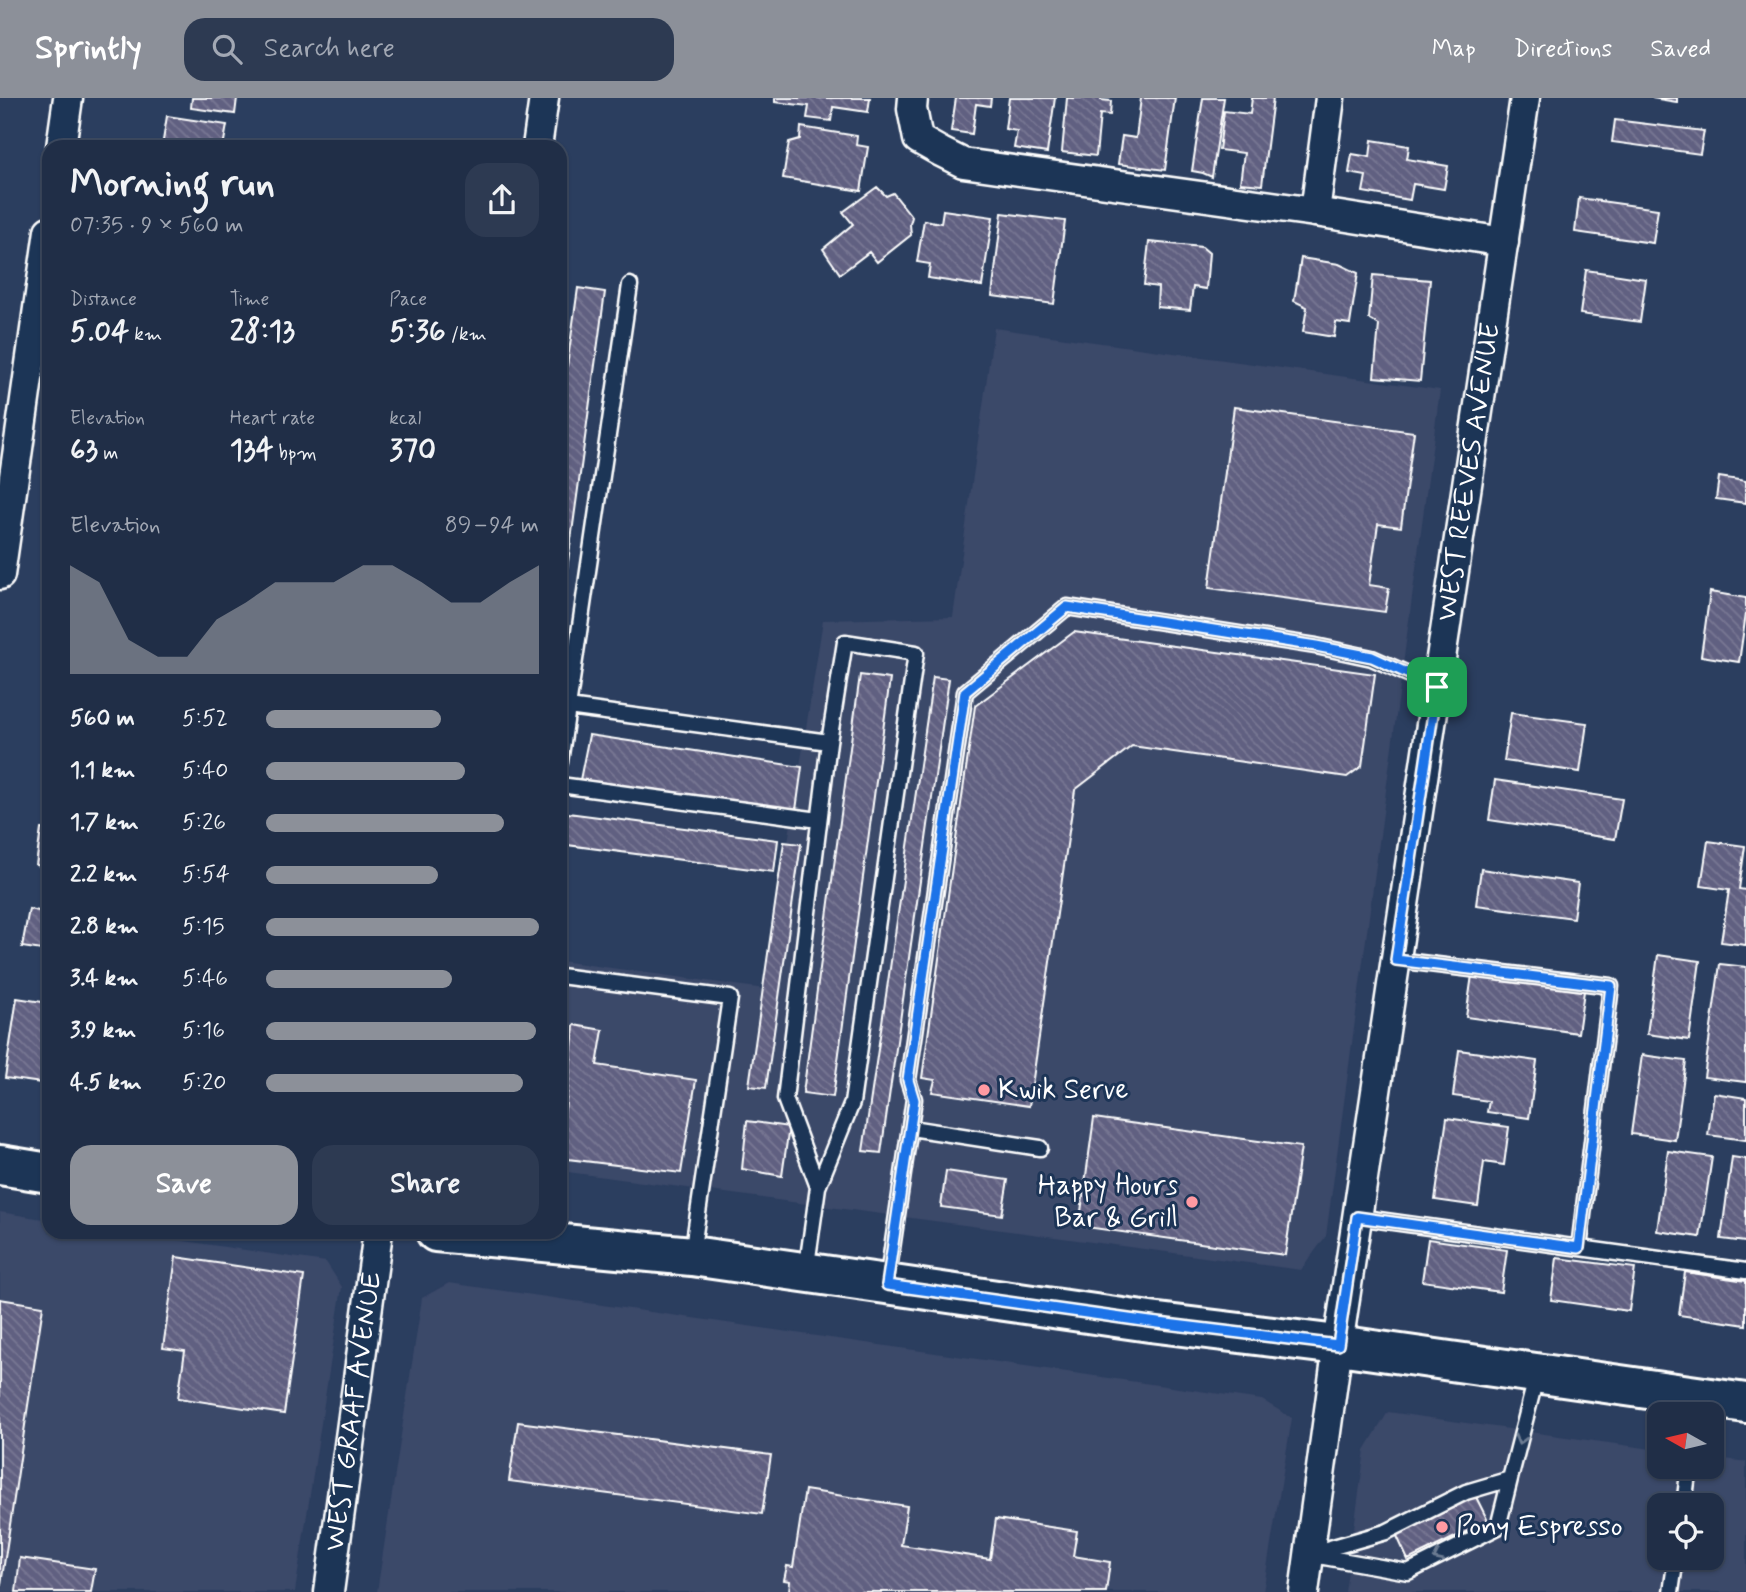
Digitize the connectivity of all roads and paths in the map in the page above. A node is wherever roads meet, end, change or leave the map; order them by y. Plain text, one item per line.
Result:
1 (68, 98) edge
2 (544, 98) edge
3 (913, 98) edge
4 (1330, 98) edge
5 (1525, 98) edge
6 (62, 140) edge
7 (538, 140) edge
8 (1315, 212) junction
9 (1504, 242) junction
10 (42, 280) edge
11 (630, 285) dead end
12 (0, 575) edge
13 (1437, 687) junction
14 (568, 707) junction
15 (567, 714) edge
16 (829, 742) junction
17 (567, 786) edge
18 (820, 820) junction
19 (1396, 960) junction
20 (567, 977) edge
21 (911, 1129) junction
22 (1040, 1148) dead end
23 (0, 1164) edge
24 (42, 1171) edge
25 (818, 1187) junction
26 (1357, 1217) junction
27 (377, 1239) edge
28 (511, 1239) edge
29 (1579, 1248) junction
30 (692, 1256) junction
31 (1746, 1271) edge
32 (805, 1273) junction
33 (887, 1285) junction
34 (1338, 1345) junction
35 (1538, 1374) junction
36 (1683, 1402) edge
37 (1746, 1403) edge
38 (1724, 1404) edge
39 (1510, 1479) junction
40 (1309, 1554) junction
41 (1674, 1570) edge
42 (328, 1592) edge
43 (1304, 1592) edge
44 (1671, 1592) edge

1 - 6 street
2 - 7 street
3 - 8 street
4 - 8 street
5 - 9 street, WEST REEVES AVENUE
8 - 9 street
9 - 13 street, WEST REEVES AVENUE
10 - 12 street
11 - 14 lane
13 - 19 street, WEST REEVES AVENUE
13 - 21 lane
14 - 15 lane
14 - 16 lane
16 - 18 lane
16 - 25 lane
17 - 18 lane
18 - 25 lane
19 - 26 street, WEST REEVES AVENUE
19 - 29 lane
20 - 30 lane
21 - 22 lane
21 - 33 lane
23 - 24 street
25 - 32 lane
26 - 29 lane
26 - 34 street, WEST REEVES AVENUE
27 - 42 street, WEST GRAAF AVENUE
28 - 30 street
29 - 31 lane
30 - 32 street
32 - 33 street
33 - 34 street
34 - 35 street
34 - 40 street, WEST REEVES AVENUE
35 - 36 street
35 -> 39 lane
37 - 38 street
39 - 40 lane
39 -> 40 lane
40 - 43 street, WEST REEVES AVENUE
41 - 44 lane

